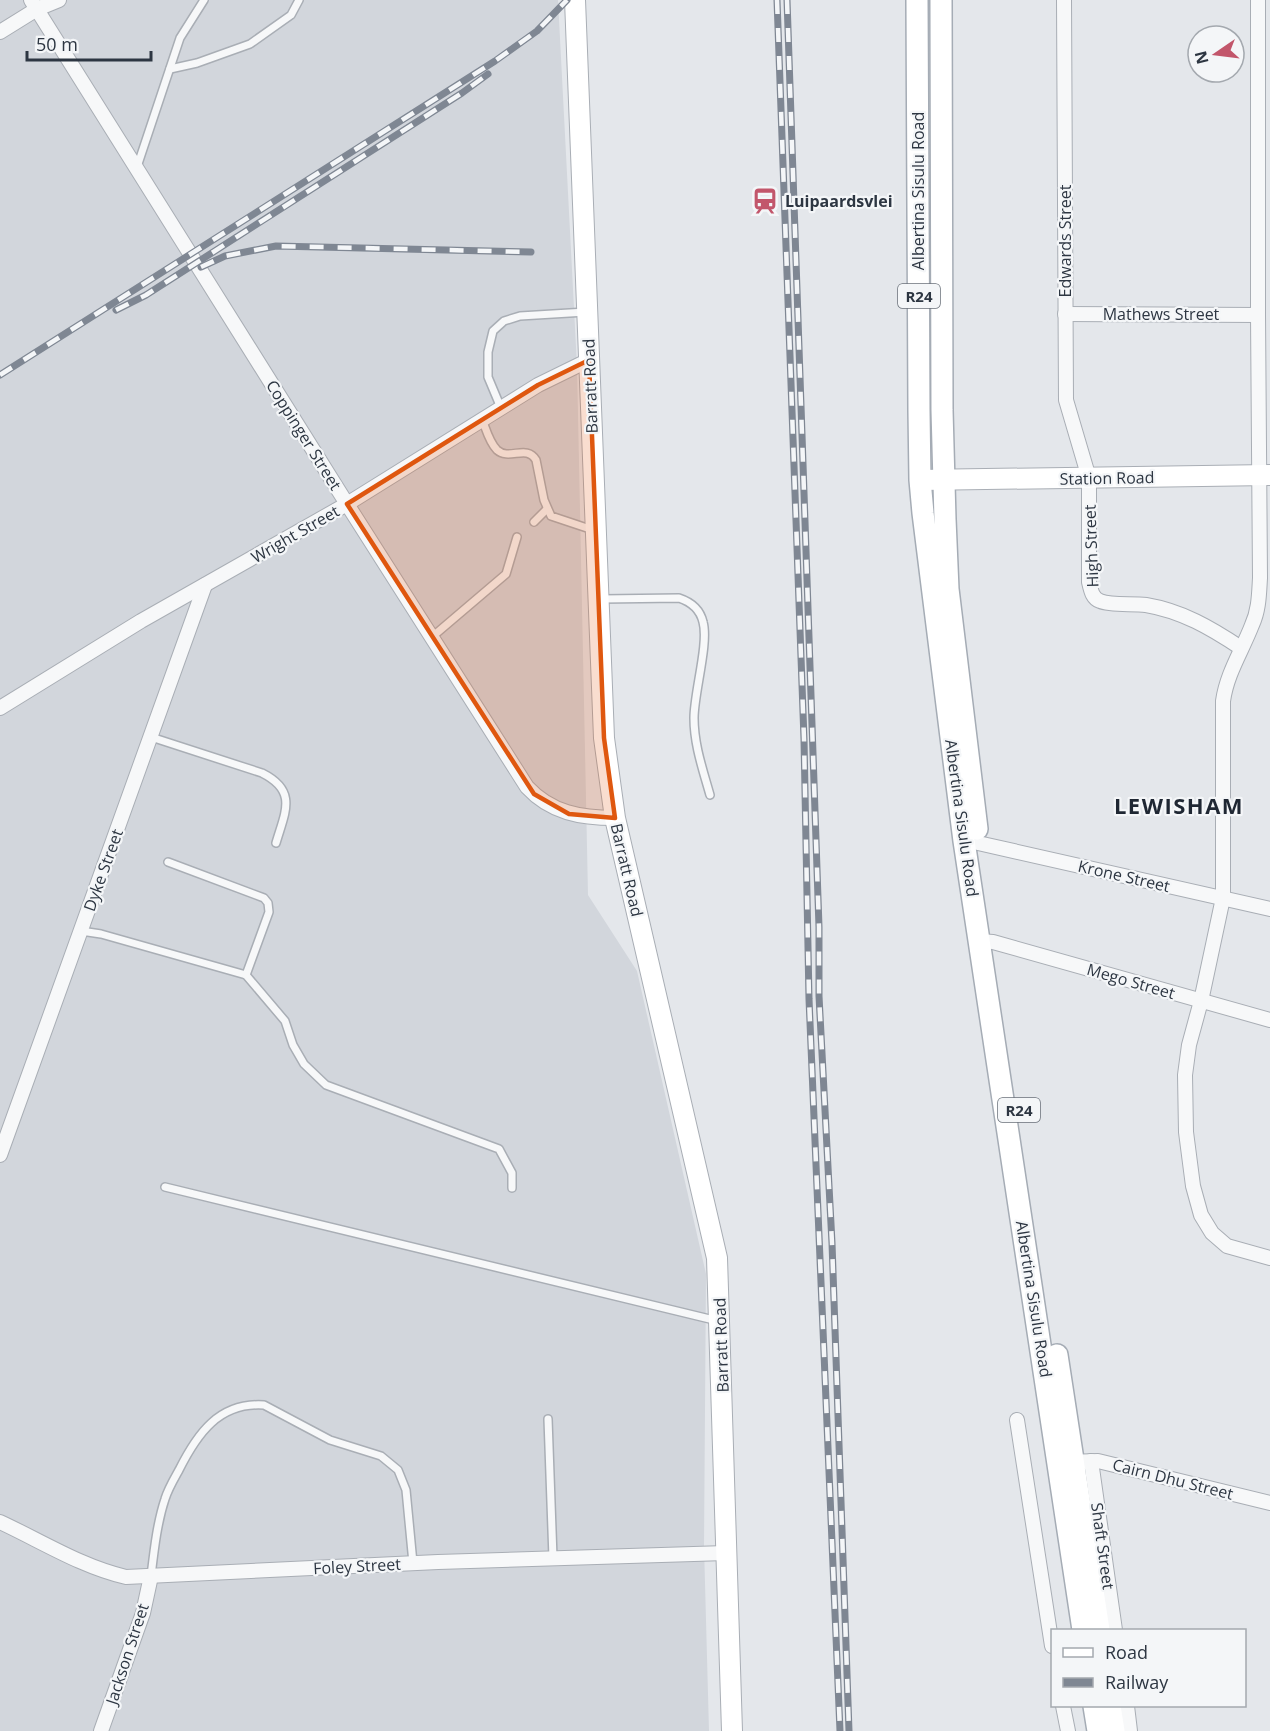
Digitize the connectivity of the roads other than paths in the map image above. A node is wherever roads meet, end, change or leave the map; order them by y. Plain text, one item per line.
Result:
1 (59, 0) edge
2 (204, 0) edge
3 (299, 0) edge
4 (575, 0) edge
5 (918, 0) edge
6 (941, 0) edge
7 (1064, 0) edge
8 (1258, 0) edge
9 (34, 4) edge
10 (0, 32) edge
11 (170, 69) junction
12 (136, 169) junction
13 (918, 201) junction
14 (942, 201) junction
15 (587, 312) junction
16 (1065, 314) junction
17 (1258, 315) junction
18 (589, 360) junction
19 (501, 408) junction
20 (482, 419) junction
21 (1265, 475) edge
22 (1089, 478) junction
23 (944, 479) junction
24 (920, 480) junction
25 (347, 504) junction
26 (547, 510) junction
27 (534, 522) dead end
28 (595, 531) junction
29 (518, 537) dead end
30 (206, 585) junction
31 (599, 599) junction
32 (432, 637) junction
33 (1241, 648) junction
34 (0, 708) edge
35 (151, 737) junction
36 (710, 795) dead end
37 (615, 818) junction
38 (276, 843) dead end
39 (978, 843) junction
40 (168, 862) dead end
41 (1223, 897) junction
42 (1270, 909) edge
43 (81, 931) junction
44 (986, 941) junction
45 (246, 975) junction
46 (1201, 1001) junction
47 (1270, 1020) edge
48 (0, 1155) edge
49 (165, 1187) dead end
50 (512, 1188) dead end
51 (1270, 1258) edge
52 (720, 1322) junction
53 (549, 1419) dead end
54 (1017, 1420) dead end
55 (1075, 1462) junction
56 (1270, 1503) edge
57 (0, 1522) edge
58 (726, 1552) junction
59 (553, 1558) junction
60 (413, 1563) junction
61 (151, 1576) junction
62 (1083, 1629) edge
63 (1099, 1629) edge
64 (1115, 1629) edge
65 (1051, 1633) edge
66 (1064, 1707) edge
67 (1094, 1707) edge
68 (1110, 1707) edge
69 (1127, 1707) edge
70 (101, 1731) edge
71 (732, 1731) edge
72 (1068, 1731) edge
73 (1098, 1731) edge
74 (1114, 1731) edge
75 (1130, 1731) edge

1 - 9 street
2 - 11 lane
3 - 11 lane
4 - 15 main road, Barratt Road
5 - 13 main road, Albertina Sisulu Road / R24
6 - 14 main road, Albertina Sisulu Road / R24
7 - 16 street, Edwards Street
8 - 17 street
9 - 10 street
9 - 12 street, Coppinger Street
11 - 12 lane
12 - 25 street, Coppinger Street
13 - 14 main road
13 - 24 main road, Albertina Sisulu Road / R24
14 - 23 main road, Albertina Sisulu Road / R24
15 - 18 main road, Barratt Road
15 - 19 lane
16 - 17 street, Mathews Street
16 - 22 street, Edwards Street
17 - 21 street
18 - 19 street, Wright Street
18 - 28 main road, Barratt Road
19 - 20 street, Wright Street
20 - 25 street, Wright Street
20 - 26 lane
21 - 22 main road, Station Road
21 - 33 street
22 - 23 main road, Station Road
22 - 33 street, High Street
23 - 24 main road, Station Road
23 - 39 main road, Albertina Sisulu Road / R24
24 - 44 main road, Albertina Sisulu Road / R24
25 - 30 street, Wright Street
25 - 32 street, Coppinger Street
26 - 27 lane
26 - 28 lane
28 - 31 main road, Barratt Road
29 - 32 lane
30 - 34 street, Wright Street
30 - 35 street, Dyke Street
31 - 36 lane
31 - 37 main road, Barratt Road
32 - 37 street, Coppinger Street
33 - 41 street
35 - 38 lane
35 - 43 street, Dyke Street
37 - 52 main road, Barratt Road
39 - 41 street, Krone Street
39 - 44 main road, Albertina Sisulu Road / R24
40 - 45 lane
41 - 42 street, Krone Street
41 - 46 street
43 - 45 lane
43 - 48 street, Dyke Street
44 - 46 street, Mego Street
44 - 55 main road, Albertina Sisulu Road / R24
45 - 50 lane
46 - 47 street, Mego Street
46 - 51 street
49 - 52 lane
52 - 58 main road, Barratt Road
53 - 59 lane
54 - 65 street
55 - 56 street, Cairn Dhu Street
55 - 62 main road, Albertina Sisulu Road / R24
55 - 63 main road, Albertina Sisulu Road / R24
55 - 64 street, Shaft Street
57 - 61 street, Foley Street
58 - 59 street, Foley Street
58 - 71 main road, Barratt Road
59 - 60 street, Foley Street
60 - 61 street, Foley Street
60 - 61 lane
61 - 70 street, Jackson Street
66 - 72 street
67 - 73 main road
68 - 74 main road
69 - 75 street

